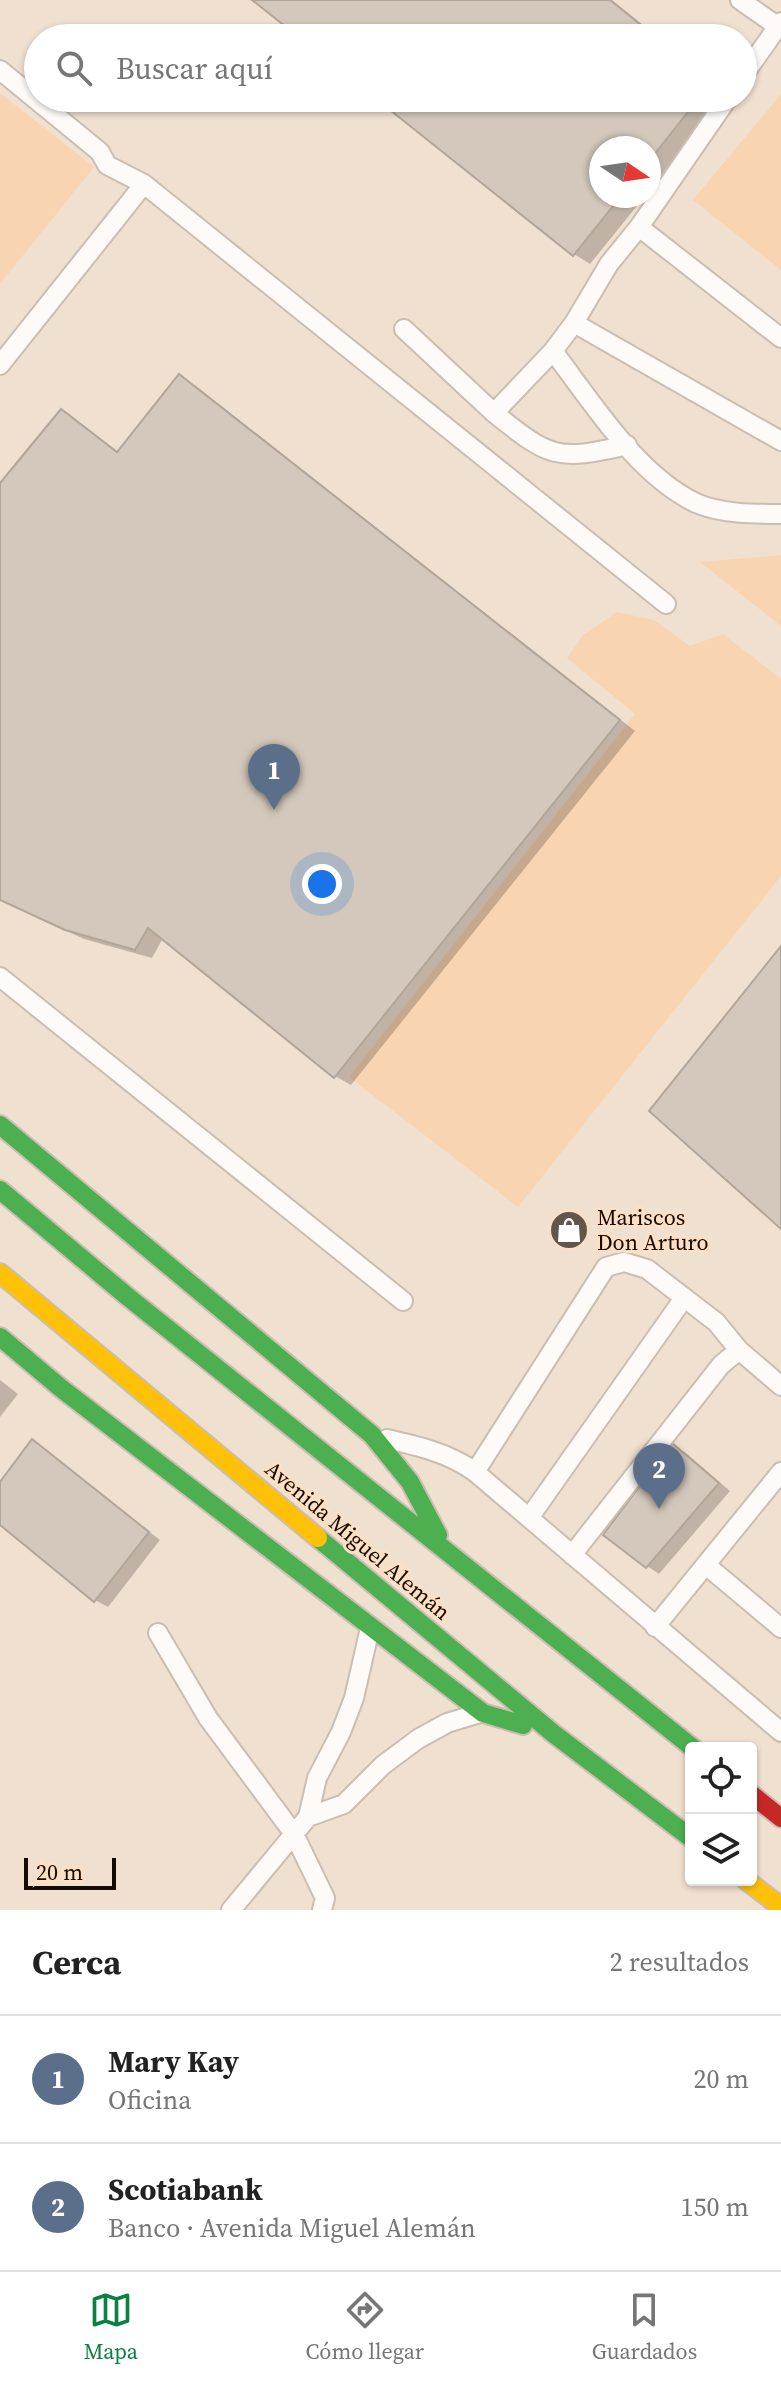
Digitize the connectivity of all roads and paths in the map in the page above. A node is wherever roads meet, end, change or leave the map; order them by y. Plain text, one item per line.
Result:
1 (740, 0) edge
2 (779, 24) edge
3 (757, 56) edge
4 (0, 70) edge
5 (24, 90) edge
6 (51, 112) edge
7 (718, 112) edge
8 (144, 184) junction
9 (639, 227) junction
10 (574, 323) junction
11 (404, 329) dead end
12 (781, 338) edge
13 (553, 351) junction
14 (0, 365) edge
15 (494, 413) junction
16 (781, 441) edge
17 (627, 445) junction
18 (781, 514) edge
19 (666, 604) dead end
20 (0, 977) edge
21 (0, 1125) edge
22 (0, 1190) edge
23 (0, 1273) edge
24 (684, 1298) junction
25 (403, 1301) dead end
26 (0, 1337) edge
27 (739, 1350) junction
28 (781, 1386) edge
29 (372, 1435) junction
30 (475, 1472) junction
31 (781, 1472) edge
32 (529, 1518) junction
33 (446, 1551) junction
34 (572, 1555) junction
35 (706, 1565) junction
36 (655, 1627) junction
37 (370, 1628) junction
38 (781, 1628) edge
39 (158, 1633) dead end
40 (483, 1713) junction
41 (781, 1732) edge
42 (554, 1734) junction
43 (685, 1742) edge
44 (757, 1799) edge
45 (308, 1817) junction
46 (781, 1818) edge
47 (685, 1833) edge
48 (294, 1834) junction
49 (754, 1886) edge
50 (781, 1907) edge
51 (231, 1910) edge
52 (322, 1910) edge

1 - 2 lane
2 - 3 lane
4 - 5 lane
6 - 8 lane
7 - 9 lane
8 - 14 lane
8 - 19 lane
9 - 10 lane
9 - 12 lane
10 - 13 lane
10 - 16 lane
11 - 15 lane
13 - 15 lane
13 - 17 lane
15 - 17 lane
17 - 18 lane
20 - 25 lane
21 - 29 highway
22 - 33 highway, Avenida Miguel Alemán
23 - 42 highway, Avenida Miguel Alemán
24 - 27 lane
24 - 30 lane
24 - 32 lane
26 - 37 highway
27 - 28 lane
27 - 34 lane
29 - 30 lane
29 - 33 highway
30 - 32 lane
31 - 35 lane
32 - 34 lane
33 - 43 highway, Avenida Miguel Alemán
34 - 36 lane
35 - 36 lane
35 - 38 lane
36 - 41 lane
37 - 40 highway
37 - 45 lane
39 - 48 lane
40 - 42 highway
40 - 45 lane
42 - 47 highway, Avenida Miguel Alemán
44 - 46 highway
45 - 48 lane
48 - 51 lane
48 - 52 lane
49 - 50 highway

